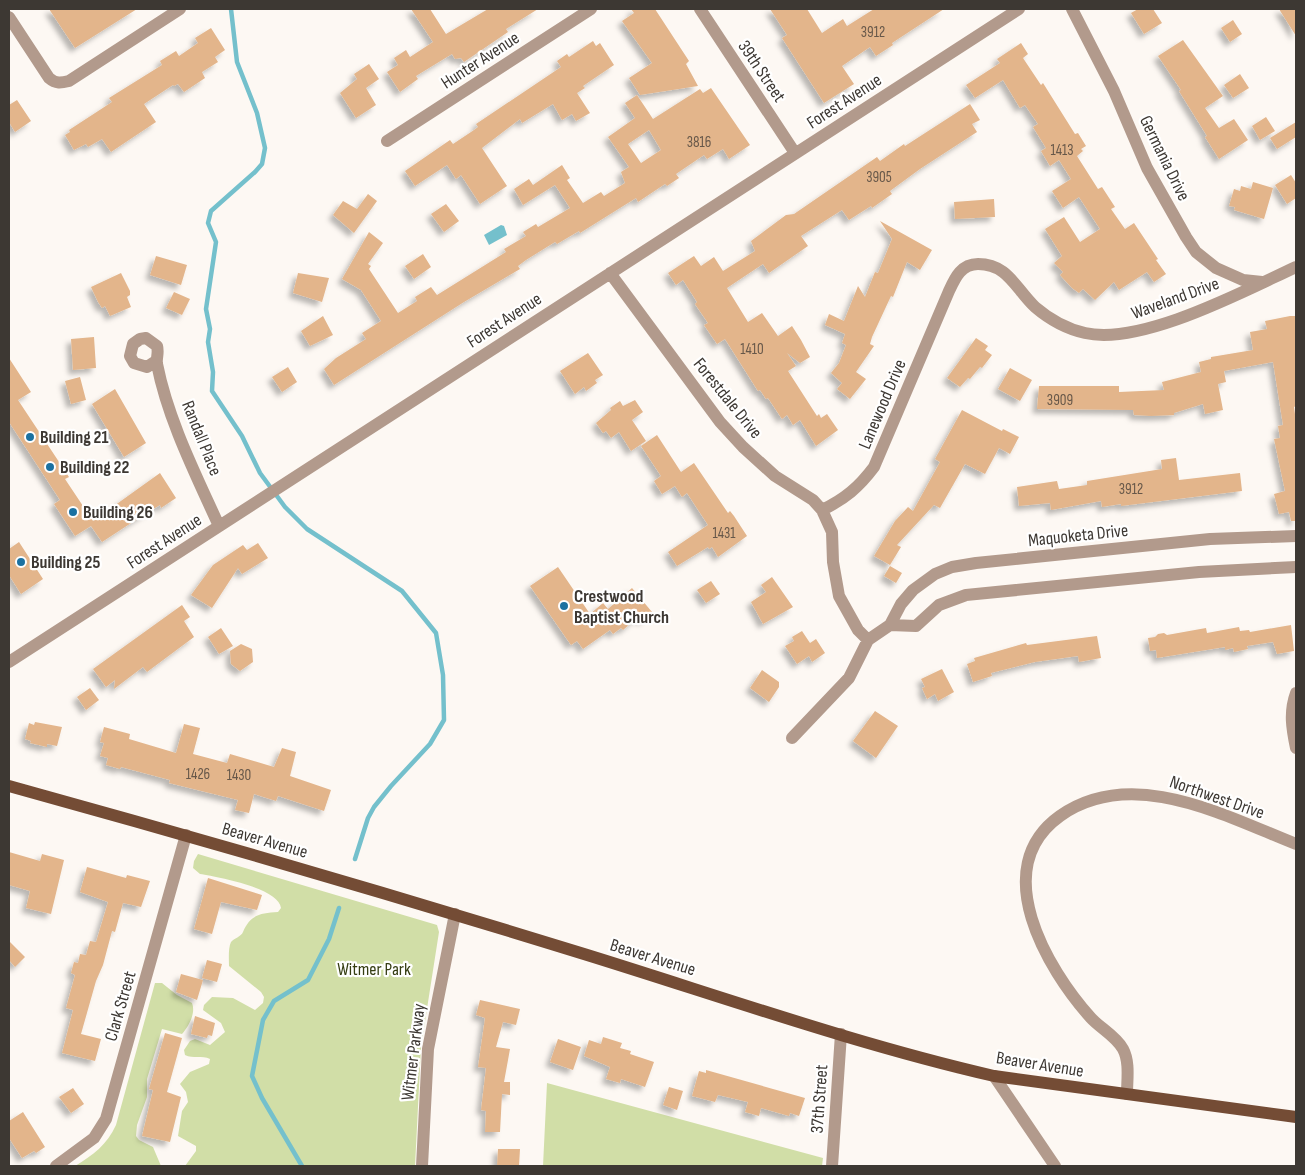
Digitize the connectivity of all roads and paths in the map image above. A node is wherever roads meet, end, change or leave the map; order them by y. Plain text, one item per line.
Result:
1 (180, 9) edge
2 (591, 9) edge
3 (700, 9) edge
4 (1019, 9) edge
5 (1072, 9) edge
6 (9, 17) edge
7 (387, 141) dead end
8 (796, 153) junction
9 (1296, 267) edge
10 (610, 273) junction
11 (1264, 282) junction
12 (949, 291) joint
13 (156, 361) dead end
14 (822, 510) junction
15 (220, 526) junction
16 (1296, 536) edge
17 (1296, 567) edge
18 (890, 625) junction
19 (868, 640) junction
20 (9, 662) edge
21 (1296, 693) edge
22 (792, 738) dead end
23 (1296, 748) edge
24 (9, 786) edge
25 (186, 835) junction
26 (1296, 844) edge
27 (455, 914) junction
28 (841, 1034) junction
29 (994, 1076) junction
30 (1127, 1094) junction
31 (1296, 1118) edge
32 (56, 1166) edge
33 (422, 1166) edge
34 (832, 1166) edge
35 (1055, 1166) edge

1 - 6 street
2 - 7 street, Hunter Avenue
3 - 8 street, 39th Street
4 - 8 street, Forest Avenue
5 - 11 street, Germania Drive
8 - 10 street, Forest Avenue
9 - 11 street, Waveland Drive
10 - 14 street, Forestdale Drive
10 - 15 street, Forest Avenue
11 - 12 street, Waveland Drive
12 - 14 street, Lanewood Drive
13 - 15 street, Randall Place
14 - 19 street, Forestdale Drive
15 - 20 street, Forest Avenue
16 - 18 street, Maquoketa Drive
17 - 18 street
18 - 19 street, Maquoketa Drive
19 - 22 street, Maquoketa Drive
21 - 23 street
24 - 25 main road, Beaver Avenue
25 - 27 main road, Beaver Avenue
25 - 32 street, Clark Street
26 - 30 street, Northwest Drive
27 - 28 main road, Beaver Avenue
27 - 33 street, Witmer Parkway
28 - 29 main road, Beaver Avenue
28 - 34 street, 37th Street
29 - 30 main road, Beaver Avenue
29 - 35 street
30 - 31 main road, Beaver Avenue

